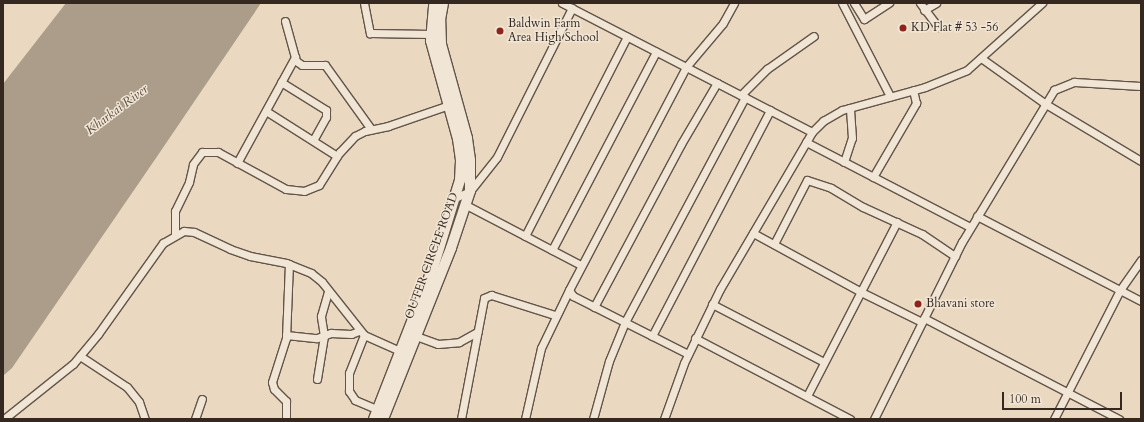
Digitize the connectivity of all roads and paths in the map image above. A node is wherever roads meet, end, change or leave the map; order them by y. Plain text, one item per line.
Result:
1 (364, 3) edge
2 (434, 3) edge
3 (444, 3) edge
4 (564, 3) edge
5 (734, 3) edge
6 (842, 3) edge
7 (854, 3) edge
8 (889, 3) edge
9 (920, 3) edge
10 (936, 3) edge
11 (1042, 3) edge
12 (572, 8) junction
13 (924, 10) junction
14 (285, 21) dead end
15 (938, 27) dead end
16 (431, 34) junction
17 (814, 36) dead end
18 (627, 37) junction
19 (656, 52) junction
20 (295, 57) junction
21 (981, 58) junction
22 (686, 67) junction
23 (282, 82) junction
24 (717, 83) junction
25 (1141, 86) edge
26 (913, 90) junction
27 (743, 96) junction
28 (890, 96) junction
29 (1044, 103) junction
30 (449, 105) junction
31 (850, 108) junction
32 (770, 110) junction
33 (266, 111) junction
34 (372, 129) junction
35 (812, 132) junction
36 (313, 140) junction
37 (806, 142) junction
38 (338, 156) junction
39 (1141, 161) edge
40 (844, 162) junction
41 (237, 163) junction
42 (873, 177) junction
43 (470, 191) junction
44 (457, 197) junction
45 (466, 205) junction
46 (977, 216) junction
47 (897, 222) junction
48 (970, 227) junction
49 (753, 233) junction
50 (176, 234) junction
51 (525, 236) junction
52 (774, 244) junction
53 (552, 250) junction
54 (955, 256) junction
55 (1141, 260) edge
56 (289, 264) junction
57 (581, 265) junction
58 (328, 290) junction
59 (569, 290) junction
60 (1120, 290) junction
61 (860, 292) junction
62 (1141, 301) edge
63 (712, 304) junction
64 (594, 307) junction
65 (555, 315) junction
66 (923, 320) junction
67 (625, 322) junction
68 (477, 332) junction
69 (362, 333) junction
70 (286, 335) junction
71 (324, 336) junction
72 (416, 336) junction
73 (652, 336) junction
74 (695, 338) junction
75 (400, 351) junction
76 (688, 354) junction
77 (80, 356) junction
78 (824, 362) junction
79 (316, 379) dead end
80 (1067, 392) junction
81 (807, 396) junction
82 (202, 399) dead end
83 (376, 414) edge
84 (4, 419) edge
85 (145, 419) edge
86 (195, 419) edge
87 (286, 419) edge
88 (383, 419) edge
89 (461, 419) edge
90 (525, 419) edge
91 (593, 419) edge
92 (664, 419) edge
93 (850, 419) edge
94 (874, 419) edge
95 (1054, 419) edge
96 (1118, 419) edge

1 - 16 street
2 - 16 main road, OUTER CIRCLE ROAD
3 - 43 main road, OUTER CIRCLE ROAD
4 - 12 street
5 - 22 street
6 - 28 street
7 - 8 street
9 - 13 street
10 - 13 street
11 - 21 street
12 - 18 street
12 - 43 street
13 - 15 street
14 - 20 street
16 - 30 main road, OUTER CIRCLE ROAD
17 - 27 street
18 - 19 street
18 - 51 street
19 - 22 street
19 - 53 street
20 - 23 street
20 - 34 street
21 - 26 street
21 - 29 street
22 - 24 street
22 - 57 street
23 - 33 street
23 - 36 street
24 - 27 street
24 - 64 street
25 - 29 street
26 - 28 street
26 - 42 street
27 - 32 street
27 - 67 street
28 - 31 street
29 - 39 street
29 - 46 street
30 - 34 street
30 - 44 main road, OUTER CIRCLE ROAD
31 - 35 street
31 - 40 street
32 - 35 street
32 - 73 street
33 - 36 street
33 - 41 street
34 - 38 street
35 - 37 street
36 - 38 street
37 - 40 street
37 - 49 street
38 - 41 street
40 - 42 street
41 - 50 street
42 - 48 street
43 - 44 street
43 - 45 main road, OUTER CIRCLE ROAD
44 - 75 main road, OUTER CIRCLE ROAD
45 - 51 street
45 - 72 main road, OUTER CIRCLE ROAD
46 - 48 street
46 - 60 street
47 - 52 street
47 - 54 street
47 - 61 street
48 - 54 street
49 - 52 street
49 - 63 street
50 - 56 street
50 - 77 street
51 - 53 street
52 - 61 street
53 - 57 street
54 - 66 street
55 - 60 street
56 - 58 street
56 - 70 street
57 - 59 street
58 - 69 street
58 - 71 street
59 - 64 street
59 - 65 street
60 - 62 street
60 - 80 street
61 - 66 street
61 - 78 street
63 - 74 street
63 - 78 street
64 - 67 street
65 - 68 street
65 - 90 street
66 - 80 street
66 - 94 street
67 - 73 street
67 - 91 street
68 - 72 street
68 - 89 street
69 - 71 street
69 - 75 street
69 - 83 street
70 - 71 street
70 - 87 street
71 - 79 street
72 - 88 main road, OUTER CIRCLE ROAD
73 - 76 street
74 - 76 street
74 - 81 street
75 - 83 main road, OUTER CIRCLE ROAD
76 - 92 street
77 - 84 street
77 - 85 street
78 - 81 street
80 - 95 street
80 - 96 street
81 - 93 street
82 - 86 street

